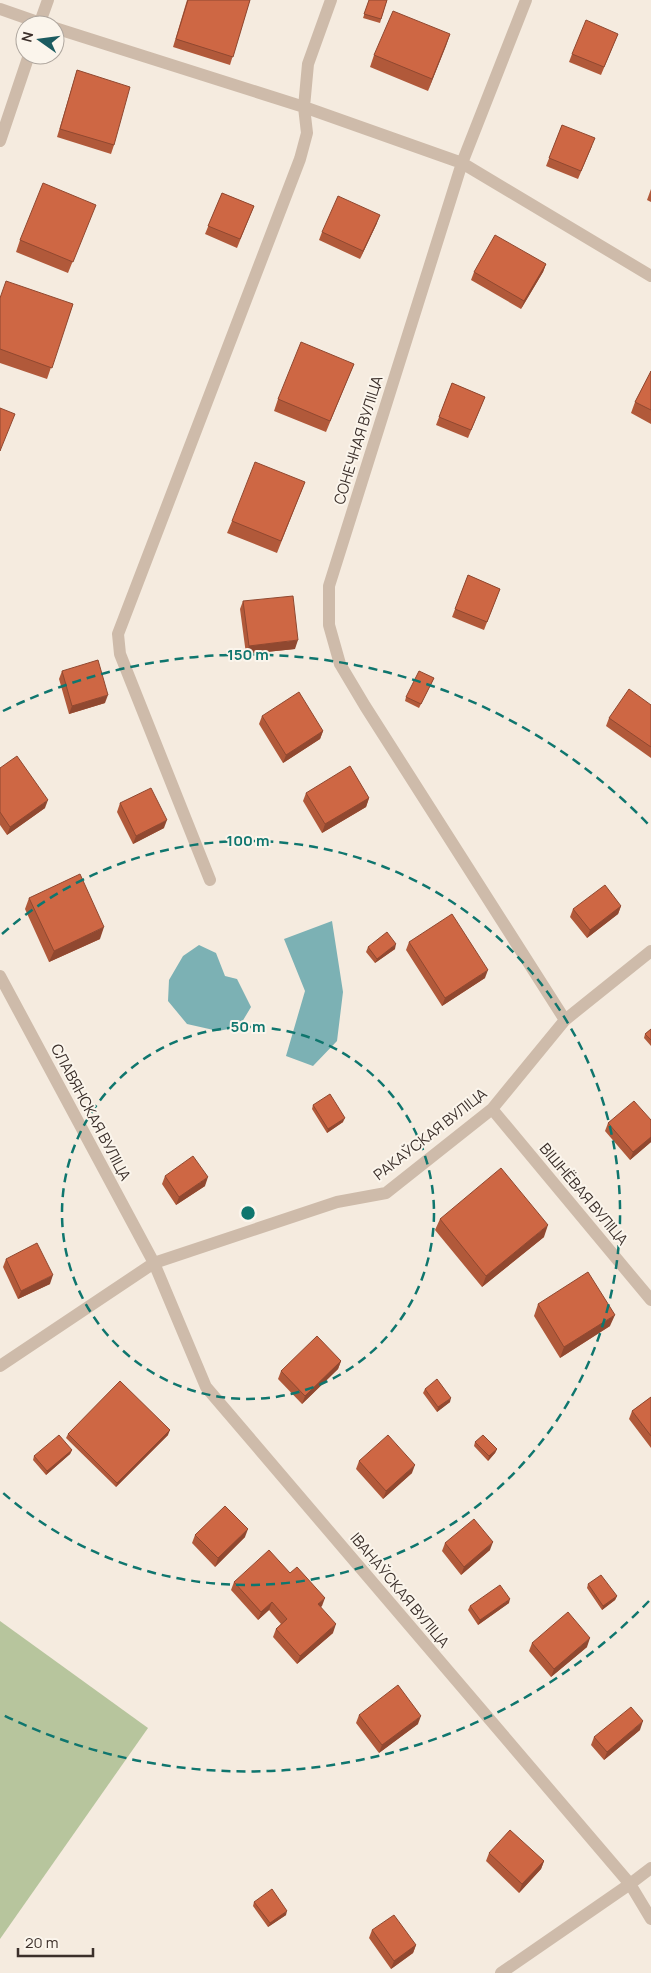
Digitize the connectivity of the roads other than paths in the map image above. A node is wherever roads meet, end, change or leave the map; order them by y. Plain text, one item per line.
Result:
1 (48, 0) edge
2 (331, 0) edge
3 (526, 0) edge
4 (0, 9) edge
5 (16, 15) edge
6 (44, 15) edge
7 (65, 31) edge
8 (26, 65) edge
9 (304, 107) junction
10 (0, 141) edge
11 (462, 163) junction
12 (651, 276) edge
13 (210, 880) dead end
14 (651, 951) edge
15 (0, 976) edge
16 (565, 1020) junction
17 (492, 1109) junction
18 (154, 1263) junction
19 (651, 1300) edge
20 (0, 1366) edge
21 (651, 1868) edge
22 (630, 1884) junction
23 (651, 1920) edge
24 (501, 1973) edge

1 - 6 street
2 - 9 street
3 - 11 street, СОНЕЧНАЯ ВУЛІЦА
4 - 5 street
7 - 9 street
8 - 10 street
9 - 11 street
9 - 13 street
11 - 12 street
11 - 16 street, СОНЕЧНАЯ ВУЛІЦА
14 - 16 street, РАКАЎСКАЯ ВУЛІЦА
15 - 18 street, СЛАВЯНСКАЯ ВУЛІЦА
16 - 17 street, РАКАЎСКАЯ ВУЛІЦА
17 - 18 street, РАКАЎСКАЯ ВУЛІЦА
17 - 19 street, ВІШНЁВАЯ ВУЛІЦА
18 - 20 street, РАКАЎСКАЯ ВУЛІЦА
18 - 22 street, ІВАНАЎСКАЯ ВУЛІЦА
21 - 22 street
22 - 23 street, ІВАНАЎСКАЯ ВУЛІЦА
22 - 24 street

